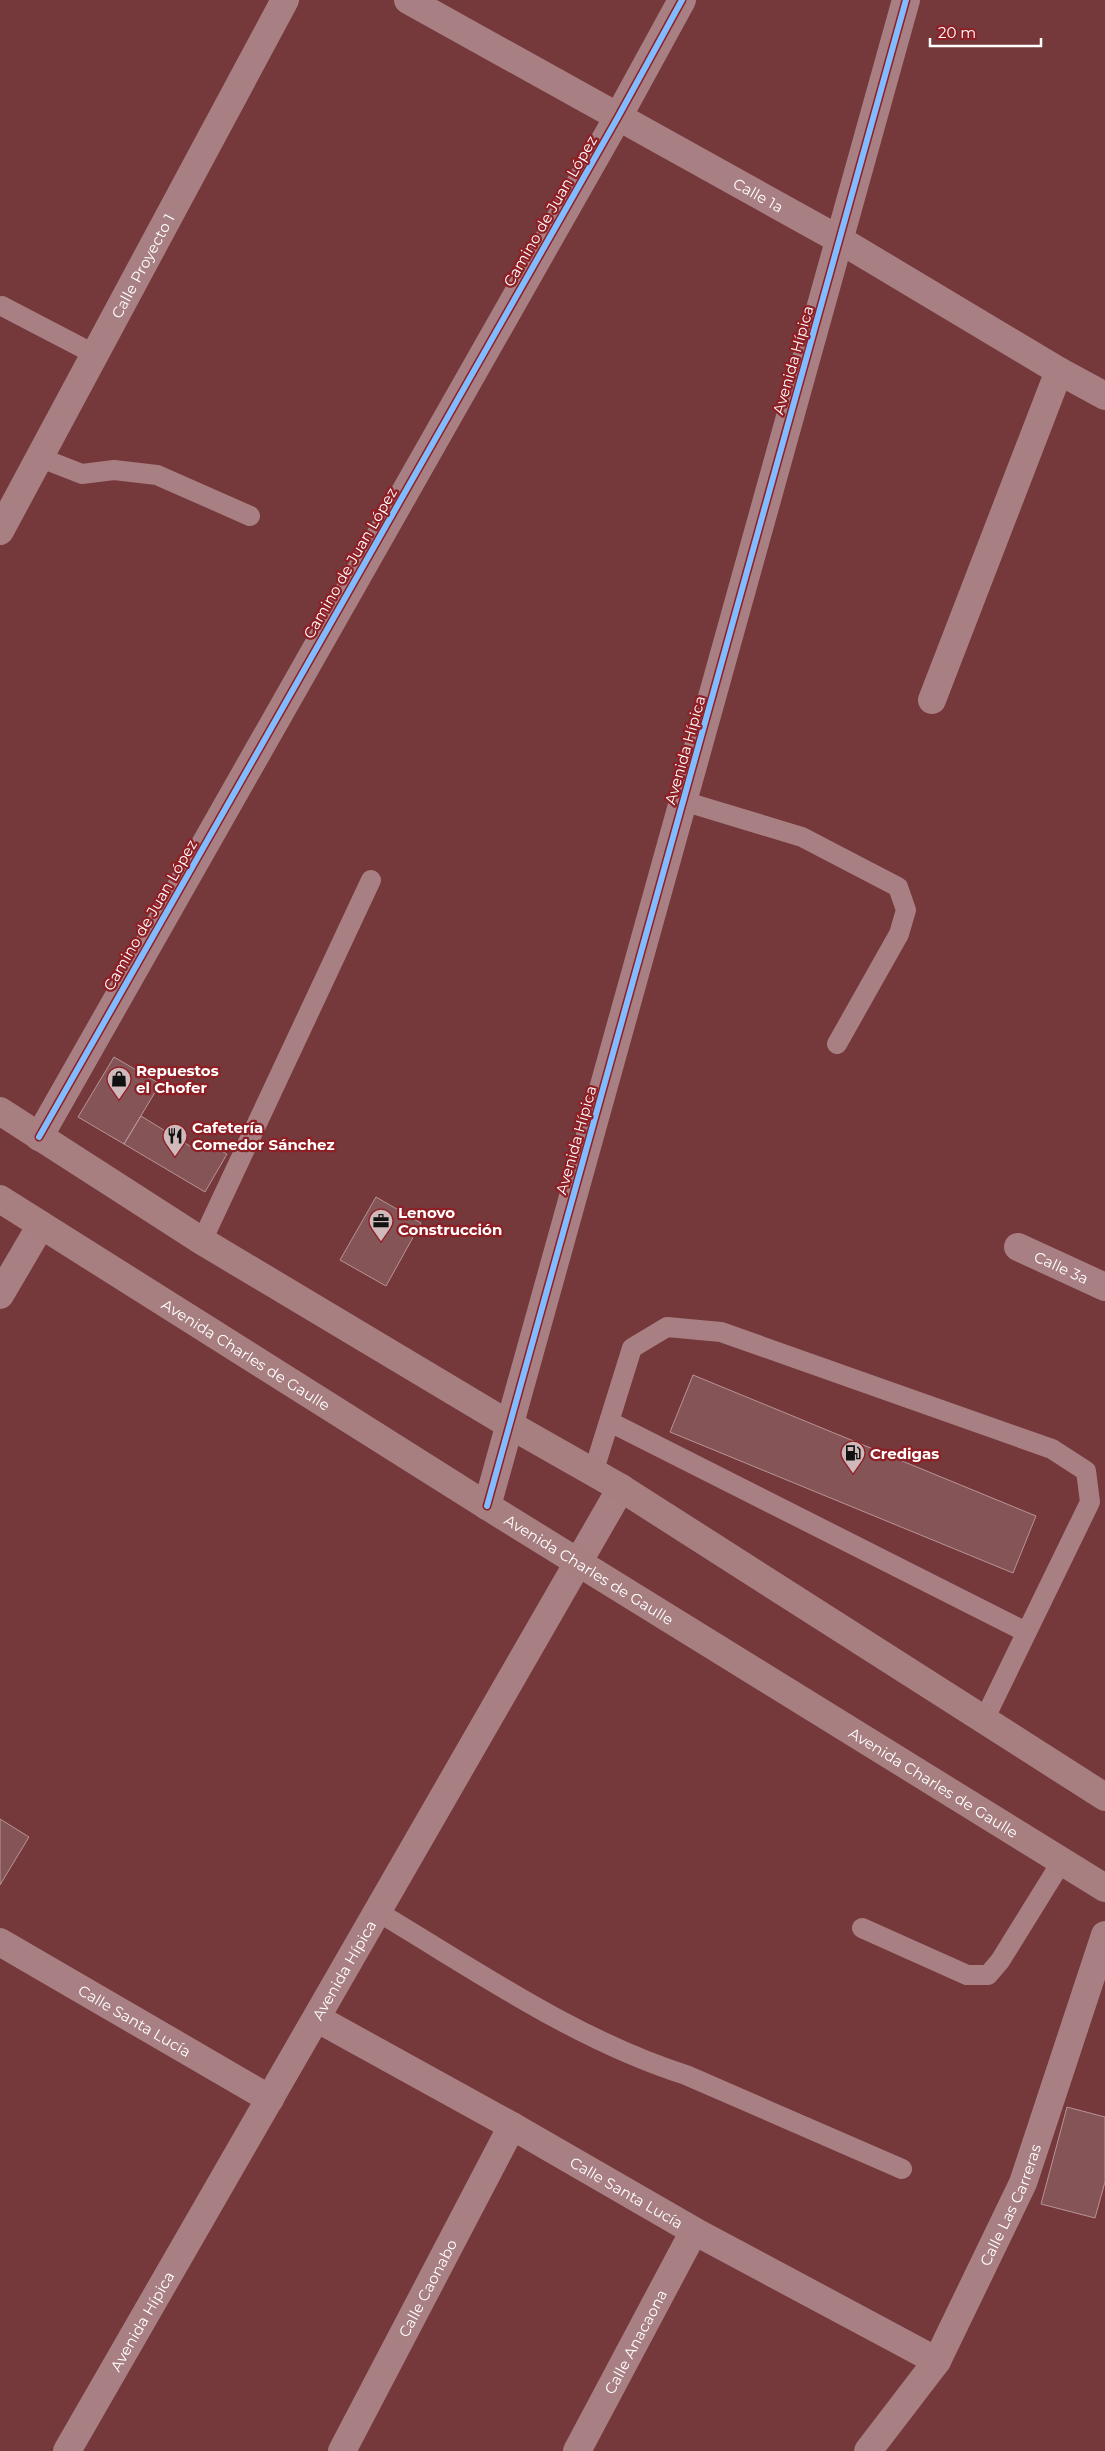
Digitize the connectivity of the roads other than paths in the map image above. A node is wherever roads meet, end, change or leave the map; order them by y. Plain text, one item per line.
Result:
1 (285, 0) edge
2 (408, 0) edge
3 (682, 0) edge
4 (906, 0) edge
5 (618, 117) junction
6 (840, 240) junction
7 (2, 306) dead end
8 (96, 355) junction
9 (1059, 371) junction
10 (1105, 396) edge
11 (41, 458) junction
12 (250, 516) dead end
13 (0, 531) edge
14 (932, 700) dead end
15 (684, 801) junction
16 (371, 880) dead end
17 (836, 1044) dead end
18 (0, 1111) edge
19 (39, 1137) junction
20 (0, 1199) edge
21 (40, 1225) junction
22 (202, 1241) junction
23 (1018, 1246) dead end
24 (1105, 1288) edge
25 (0, 1295) edge
26 (610, 1422) junction
27 (510, 1425) junction
28 (593, 1473) junction
29 (621, 1488) junction
30 (488, 1506) junction
31 (580, 1562) junction
32 (1026, 1632) junction
33 (984, 1720) junction
34 (1105, 1797) edge
35 (1062, 1861) junction
36 (1105, 1888) edge
37 (378, 1912) junction
38 (862, 1928) dead end
39 (1105, 1935) edge
40 (0, 1942) edge
41 (318, 2018) junction
42 (270, 2100) junction
43 (512, 2126) junction
44 (902, 2169) dead end
45 (694, 2231) junction
46 (938, 2361) junction
47 (67, 2451) edge
48 (342, 2451) edge
49 (576, 2451) edge
50 (868, 2451) edge

1 - 8 street, Calle Proyecto 1
2 - 5 street, Calle 1a
3 - 5 street, Camino de Juan López
4 - 6 street, Avenida Hípica
5 - 6 street, Calle 1a
5 - 19 street, Camino de Juan López
6 - 9 street, Calle 1a
6 - 15 street, Avenida Hípica
7 - 8 lane
8 - 11 street, Calle Proyecto 1
9 - 10 street, Calle 1a
9 - 14 street
11 - 12 lane
11 - 13 street, Calle Proyecto 1
15 - 17 lane
15 - 27 street, Avenida Hípica
16 - 22 lane
18 - 19 main road
19 - 22 main road
20 - 21 main road, Avenida Charles de Gaulle
21 - 25 street
21 - 30 main road, Avenida Charles de Gaulle
22 - 27 main road
23 - 24 street, Calle 3a
26 - 28 lane
26 - 32 lane
26 - 32 lane
27 - 28 main road
27 - 30 street, Avenida Hípica
28 - 29 main road
29 - 31 street, Avenida Hípica
29 - 33 main road
30 - 31 main road, Avenida Charles de Gaulle
31 - 35 main road, Avenida Charles de Gaulle
31 - 37 street, Avenida Hípica
32 - 33 lane
33 - 34 main road
35 - 36 main road, Avenida Charles de Gaulle
35 - 38 lane
37 - 41 street, Avenida Hípica
37 - 44 lane
39 - 46 street, Calle Las Carreras
40 - 42 street, Calle Santa Lucía
41 - 42 street, Avenida Hípica
41 - 43 street, Calle Santa Lucía
42 - 47 street, Avenida Hípica
43 - 45 street, Calle Santa Lucía
43 - 48 street, Calle Caonabo
45 - 46 street, Calle Santa Lucía
45 - 49 street, Calle Anacaona
46 - 50 street, Calle Las Carreras

